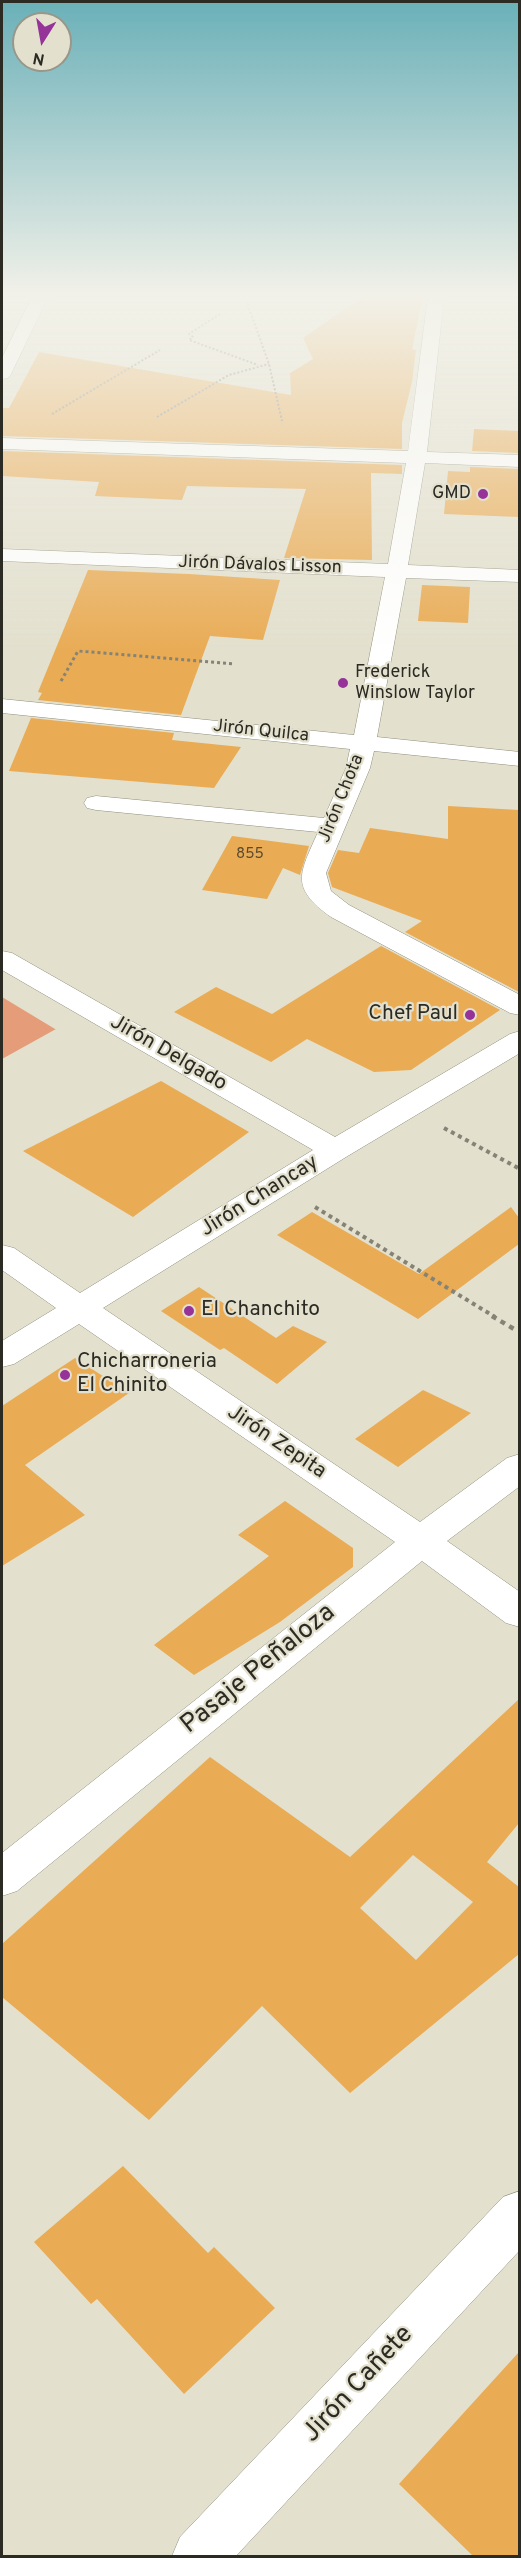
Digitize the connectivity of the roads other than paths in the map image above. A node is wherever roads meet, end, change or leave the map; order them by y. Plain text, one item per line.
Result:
1 (422, 416) edge
2 (2, 443) edge
3 (417, 456) junction
4 (519, 461) edge
5 (2, 555) edge
6 (396, 572) junction
7 (519, 576) edge
8 (2, 706) edge
9 (364, 743) junction
10 (519, 759) edge
11 (96, 803) dead end
12 (331, 826) junction
13 (2, 959) edge
14 (519, 1007) edge
15 (519, 1040) edge
16 (335, 1150) junction
17 (2, 1255) edge
18 (80, 1308) junction
19 (2, 1356) edge
20 (519, 1467) edge
21 (420, 1541) junction
22 (519, 1613) edge
23 (2, 1878) edge
24 (519, 2214) edge
25 (199, 2556) edge

1 - 3 street, Jirón Chota
2 - 3 street
3 - 4 street
3 - 6 street, Jirón Chota
5 - 6 street, Jirón Dávalos Lisson
6 - 7 street, Jirón Dávalos Lisson
6 - 9 street, Jirón Chota
8 - 9 street, Jirón Quilca
9 - 10 street, Jirón Quilca
9 - 12 street, Jirón Chota
11 - 12 street
12 - 14 street, Jirón Chota
13 - 16 street, Jirón Delgado
15 - 16 street, Jirón Chancay
16 - 18 street, Jirón Chancay
17 - 18 street, Jirón Zepita
18 - 19 street, Jirón Chancay
18 - 21 street, Jirón Zepita
20 - 21 street, Pasaje Peñaloza
21 - 22 street, Jirón Zepita
21 - 23 street, Pasaje Peñaloza
24 - 25 street, Jirón Cañete

